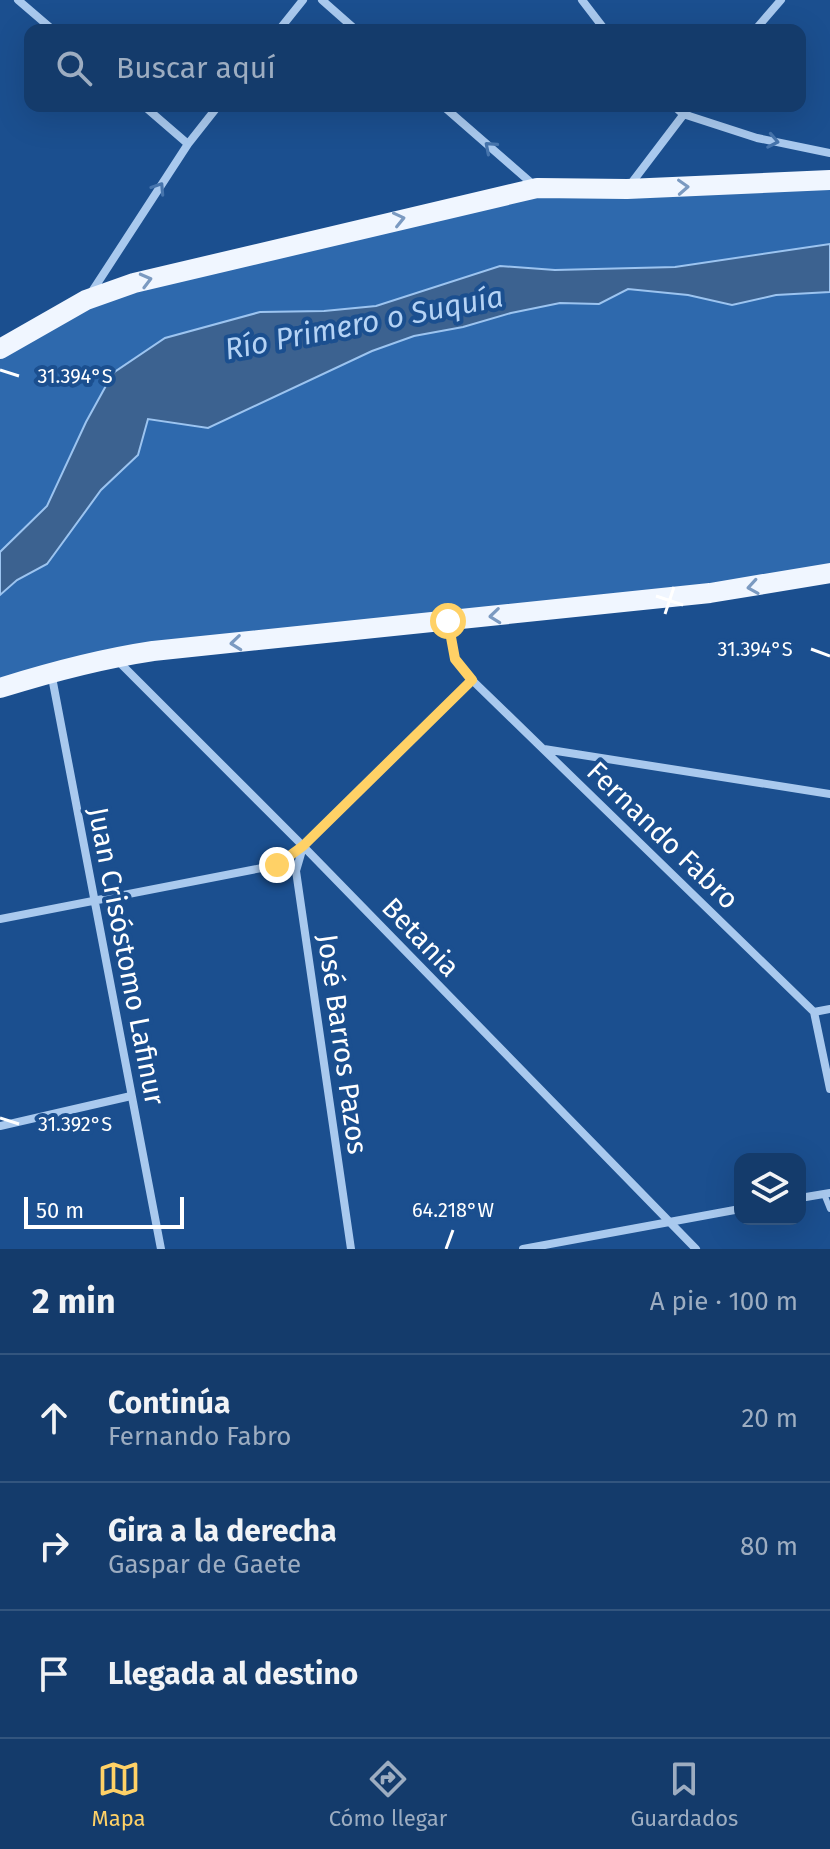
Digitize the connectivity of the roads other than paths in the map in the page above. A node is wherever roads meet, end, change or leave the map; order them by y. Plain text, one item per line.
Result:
1 (18, 0) edge
2 (303, 0) edge
3 (322, 0) edge
4 (582, 0) edge
5 (781, 0) edge
6 (46, 24) edge
7 (284, 24) edge
8 (349, 24) edge
9 (600, 24) edge
10 (760, 24) edge
11 (151, 112) edge
12 (213, 112) edge
13 (450, 112) edge
14 (681, 112) edge
15 (683, 114) junction
16 (188, 144) junction
17 (830, 153) edge
18 (830, 180) edge
19 (537, 188) junction
20 (627, 189) junction
21 (86, 300) junction
22 (0, 349) edge
23 (830, 573) edge
24 (448, 621) junction
25 (114, 657) junction
26 (51, 672) junction
27 (472, 680) junction
28 (0, 688) edge
29 (544, 749) junction
30 (830, 794) edge
31 (303, 846) junction
32 (93, 900) junction
33 (0, 919) edge
34 (830, 1009) edge
35 (814, 1012) junction
36 (830, 1089) edge
37 (131, 1096) junction
38 (0, 1126) edge
39 (827, 1193) edge
40 (806, 1197) edge
41 (830, 1209) edge
42 (734, 1210) edge
43 (667, 1222) junction
44 (161, 1249) edge
45 (351, 1249) edge
46 (523, 1249) edge
47 (696, 1249) edge

1 - 6 street
2 - 7 street
3 - 8 street
4 - 9 street
5 - 10 street
11 - 16 street
12 - 16 street
19 -> 13 street
14 - 15 street
15 -> 17 street
15 - 20 street
21 -> 16 street
20 -> 18 main road
19 - 20 main road
21 -> 19 main road
21 - 22 main road
23 -> 24 main road
24 -> 25 main road
24 - 27 street, Fernando Fabro
25 - 26 main road
25 - 31 street, Betania
26 - 28 main road
26 - 32 street, Juan Crisóstomo Lafinur
27 - 29 street, Fernando Fabro
27 - 31 street
29 - 30 street
29 - 35 street, Fernando Fabro
31 - 32 street
31 - 43 street, Betania
31 - 45 street, José Barros Pazos
32 - 33 street
32 - 37 street, Juan Crisóstomo Lafinur
34 - 35 street
35 - 36 street
37 - 38 street
37 - 44 street, Juan Crisóstomo Lafinur
39 - 40 street
39 - 41 lane
42 - 43 street
43 - 46 street
43 - 47 street, Betania

